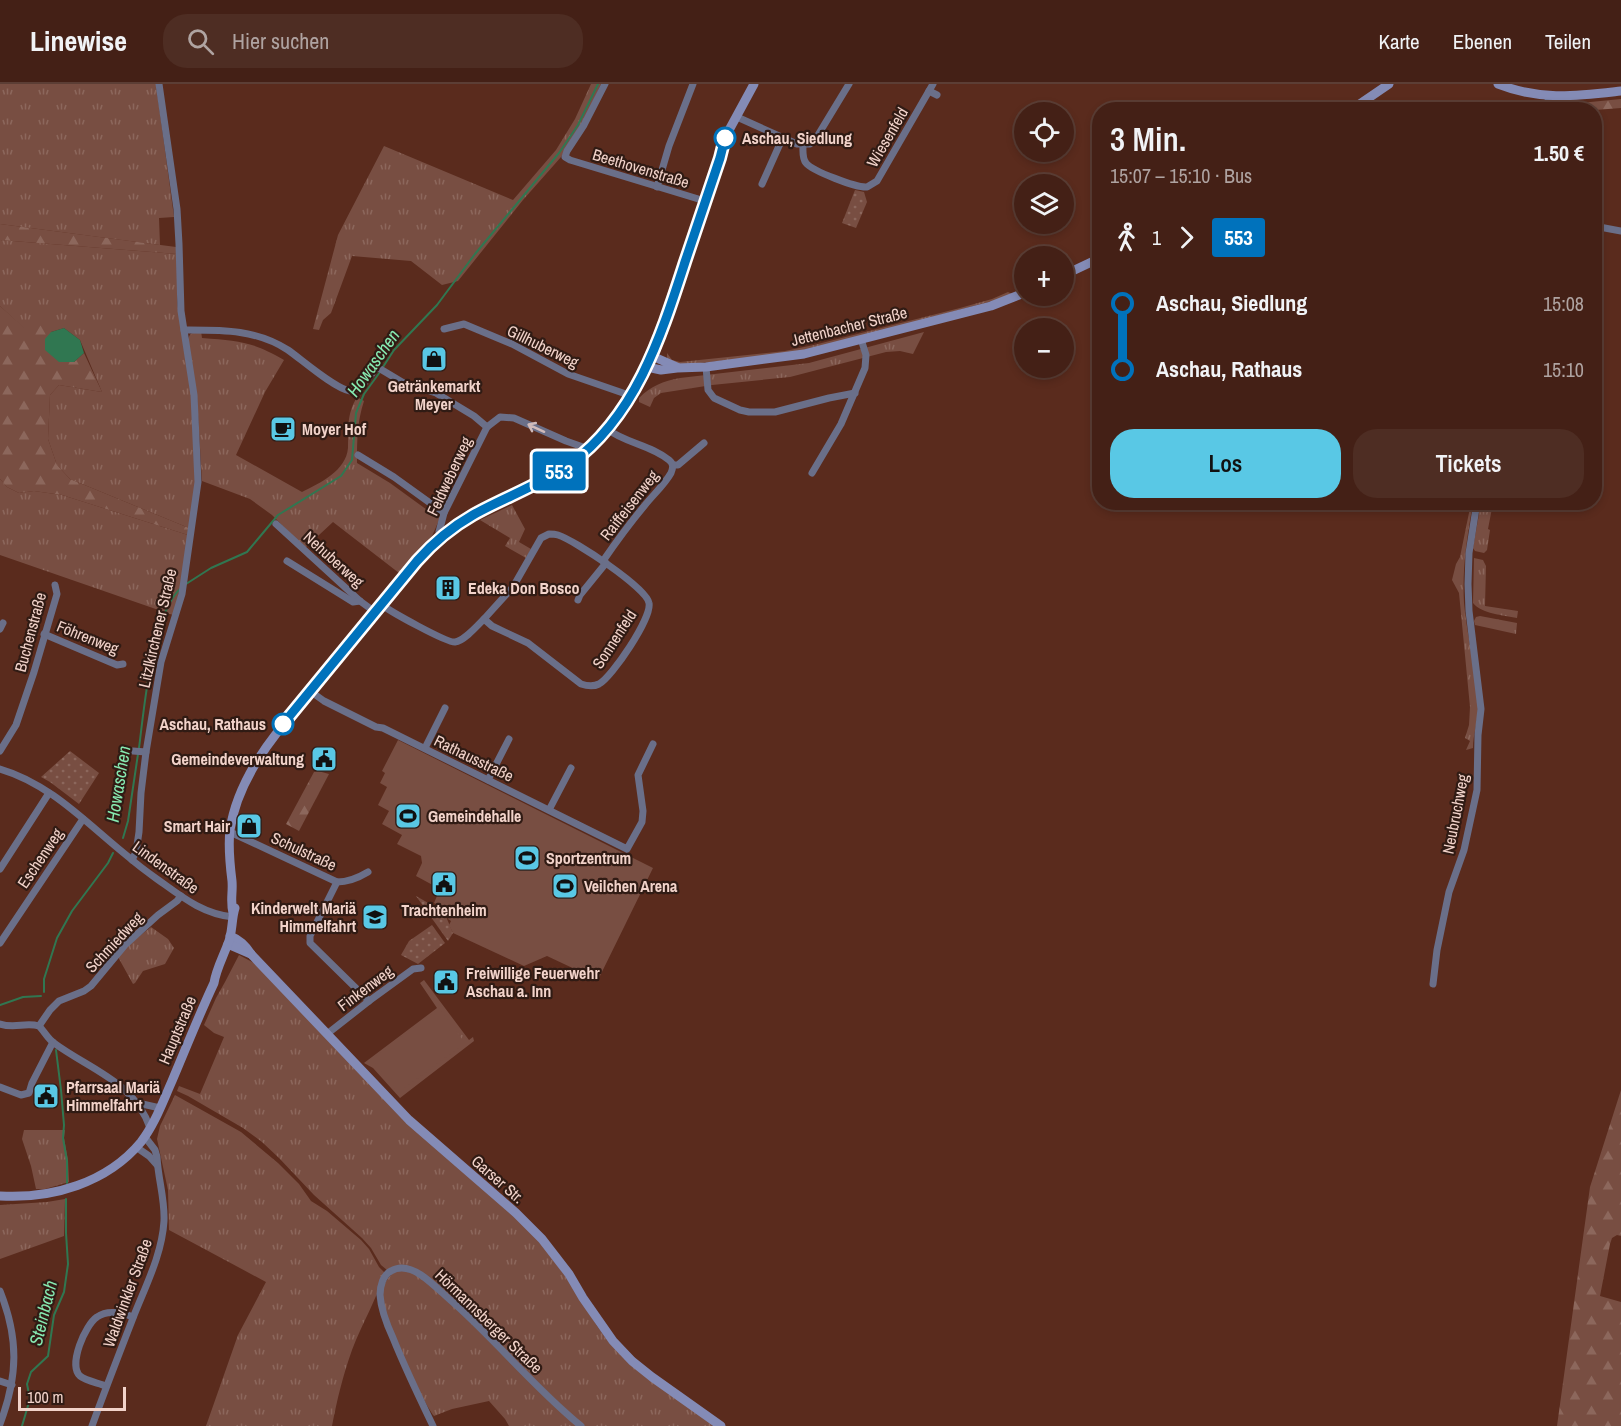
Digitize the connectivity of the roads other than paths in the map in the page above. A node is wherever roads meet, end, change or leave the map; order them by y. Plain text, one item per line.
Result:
1 (159, 84) edge
2 (605, 84) edge
3 (693, 84) edge
4 (754, 84) edge
5 (849, 84) edge
6 (1389, 84) edge
7 (1498, 84) edge
8 (931, 87) edge
9 (1621, 91) edge
10 (937, 95) dead end
11 (1549, 96) junction
12 (1363, 102) edge
13 (1548, 102) edge
14 (736, 117) junction
15 (783, 137) junction
16 (803, 145) junction
17 (762, 184) dead end
18 (657, 187) junction
19 (705, 201) junction
20 (1602, 227) edge
21 (1621, 231) edge
22 (1092, 262) edge
23 (1074, 270) edge
24 (1014, 297) edge
25 (444, 329) dead end
26 (184, 330) junction
27 (861, 339) junction
28 (652, 356) junction
29 (647, 367) junction
30 (706, 367) junction
31 (677, 368) junction
32 (855, 393) junction
33 (630, 397) junction
34 (487, 428) junction
35 (607, 429) junction
36 (704, 443) dead end
37 (586, 450) junction
38 (358, 455) dead end
39 (673, 465) junction
40 (812, 473) dead end
41 (1476, 510) edge
42 (444, 513) junction
43 (276, 524) dead end
44 (441, 537) junction
45 (287, 561) dead end
46 (604, 562) junction
47 (55, 585) dead end
48 (578, 600) dead end
49 (360, 601) junction
50 (378, 608) junction
51 (484, 619) junction
52 (44, 634) junction
53 (123, 664) dead end
54 (310, 691) junction
55 (445, 708) dead end
56 (509, 740) dead end
57 (653, 744) dead end
58 (425, 748) junction
59 (0, 751) edge
60 (133, 751) dead end
61 (144, 752) junction
62 (571, 768) dead end
63 (0, 769) edge
64 (488, 780) junction
65 (49, 793) junction
66 (549, 810) junction
67 (83, 819) junction
68 (230, 832) junction
69 (132, 860) junction
70 (0, 869) edge
71 (368, 872) dead end
72 (337, 882) junction
73 (181, 896) junction
74 (233, 915) junction
75 (229, 942) junction
76 (0, 943) edge
77 (421, 968) dead end
78 (1432, 984) dead end
79 (369, 1001) junction
80 (0, 1024) edge
81 (39, 1026) junction
82 (327, 1034) junction
83 (52, 1042) junction
84 (0, 1088) edge
85 (138, 1103) junction
86 (160, 1108) junction
87 (150, 1128) junction
88 (145, 1137) junction
89 (136, 1147) junction
90 (157, 1165) junction
91 (0, 1196) edge
92 (0, 1291) edge
93 (134, 1317) junction
94 (0, 1382) edge
95 (12, 1385) junction
96 (106, 1386) junction
97 (0, 1424) edge
98 (92, 1426) edge
99 (433, 1426) edge
100 (581, 1426) edge
101 (722, 1426) edge

1 - 26 street, Litzlkirchener Straße
2 - 18 street, Beethovenstraße
3 - 18 street
4 - 14 main road, Hauptstraße
5 - 16 street
6 - 12 main road
7 - 11 main road
8 - 10 street
8 - 16 street, Wiesenfeld
9 - 11 main road
11 - 13 street
14 - 15 street
14 - 19 main road, Hauptstraße
15 - 16 street
15 - 17 street
18 - 19 street, Beethovenstraße
19 - 28 main road, Hauptstraße
20 - 21 street
22 - 23 main road
24 - 27 main road, Jettenbacher Straße
25 - 33 street, Gillhuberweg
26 - 34 street
26 - 61 street, Litzlkirchener Straße
27 - 30 main road, Jettenbacher Straße
27 - 32 street
28 - 29 main road, Hauptstraße
28 - 31 main road, Jettenbacher Straße
29 - 31 main road, Jettenbacher Straße
29 - 33 main road, Hauptstraße
30 - 31 main road, Jettenbacher Straße
30 - 32 street
32 - 40 street
33 - 35 main road, Hauptstraße
37 -> 34 street
34 - 42 street, Feldweberweg
35 - 37 main road, Hauptstraße
35 - 39 street, Raiffeisenweg
36 - 39 street, Raiffeisenweg
37 - 44 main road, Hauptstraße
38 - 42 street
39 - 46 street, Raiffeisenweg
41 - 78 street, Neubruchweg
42 - 44 street, Feldweberweg
43 - 49 street, Nehuberweg
44 - 50 main road, Hauptstraße
45 - 49 street
46 - 48 street
46 - 51 street, Sonnenfeld
46 - 51 street, Sonnenfeld
47 - 52 street, Buchenstraße
49 - 50 street, Nehuberweg
50 - 51 street, Sonnenfeld
50 - 54 main road, Hauptstraße
52 - 53 street, Föhrenweg
52 - 59 street, Buchenstraße
54 - 58 street, Rathausstraße
54 - 68 main road, Hauptstraße
55 - 58 street
56 - 64 street
57 - 66 street, Rathausstraße
58 - 64 street, Rathausstraße
60 - 61 street
61 - 69 street, Litzlkirchener Straße
62 - 66 street
63 - 65 street, Lindenstraße
64 - 66 street, Rathausstraße
65 - 67 street, Lindenstraße
65 - 70 street
67 - 69 street, Lindenstraße
67 - 76 street, Eschenweg
68 - 72 street, Schulstraße
68 - 74 main road, Hauptstraße
69 - 73 street, Lindenstraße
71 - 72 street, Schulstraße
72 - 79 street
73 - 74 street, Lindenstraße
73 - 81 street, Schmiedweg
74 - 75 main road, Hauptstraße
75 - 82 main road, Garser Str.
75 - 86 main road, Hauptstraße
77 - 79 street, Finkenweg
79 - 82 street, Finkenweg
80 - 81 street
81 - 83 street
82 - 101 main road, Garser Str.
83 - 84 street
83 - 85 street
85 - 86 street
85 - 87 street
86 - 87 main road, Hauptstraße
87 - 88 main road, Hauptstraße
88 - 89 main road, Hauptstraße
88 - 90 street, Waldwinkler Straße
89 - 90 street
89 - 91 main road, Hauptstraße
90 - 93 street, Waldwinkler Straße
92 - 95 street
93 - 96 street, Waldwinkler Straße
93 - 96 street
94 - 95 street
95 - 97 street
96 - 98 street, Waldwinkler Straße
99 - 100 street, Hörmannsberger Straße

